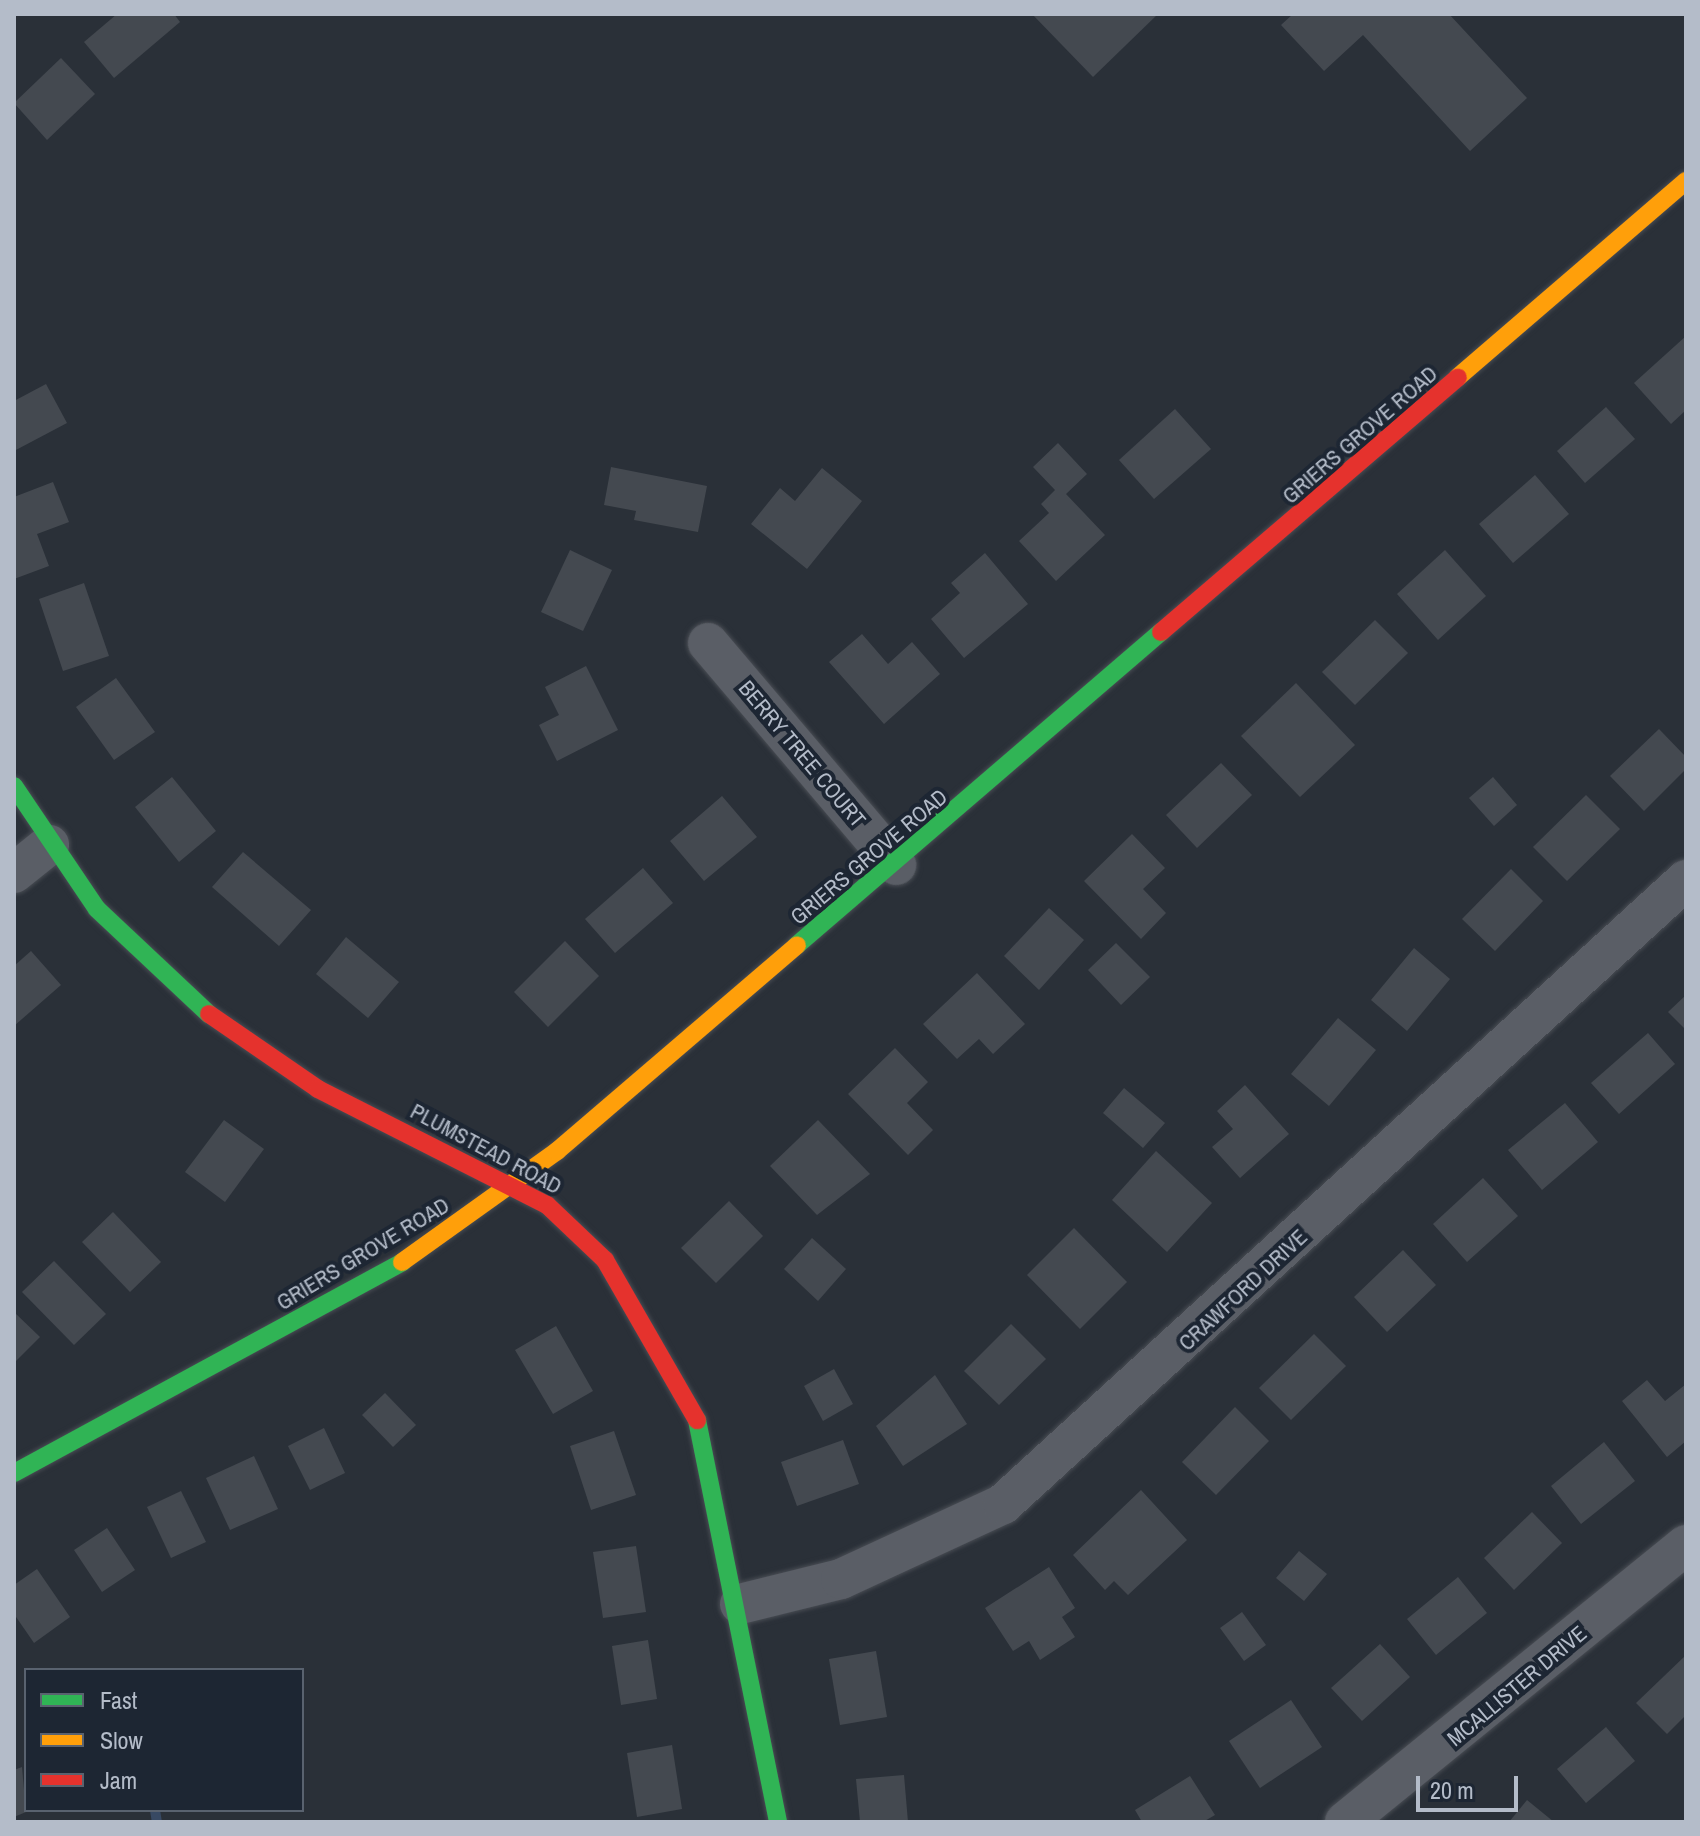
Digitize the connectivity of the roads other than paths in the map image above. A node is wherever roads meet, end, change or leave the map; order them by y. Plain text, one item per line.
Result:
1 (1686, 181) edge
2 (708, 643) dead end
3 (14, 786) edge
4 (49, 845) junction
5 (896, 865) junction
6 (14, 873) edge
7 (1686, 880) edge
8 (512, 1185) junction
9 (14, 1473) edge
10 (1686, 1545) edge
11 (740, 1604) junction
12 (778, 1822) edge
13 (1345, 1822) edge

1 - 5 street, GRIERS GROVE ROAD
2 - 5 street, BERRY TREE COURT
3 - 4 street, PLUMSTEAD ROAD
4 - 6 street
4 - 8 street, PLUMSTEAD ROAD
5 - 8 street, GRIERS GROVE ROAD
7 - 11 street, CRAWFORD DRIVE
8 - 9 street, GRIERS GROVE ROAD
8 - 11 street, PLUMSTEAD ROAD
10 - 13 street, MCALLISTER DRIVE
11 - 12 street, PLUMSTEAD ROAD

